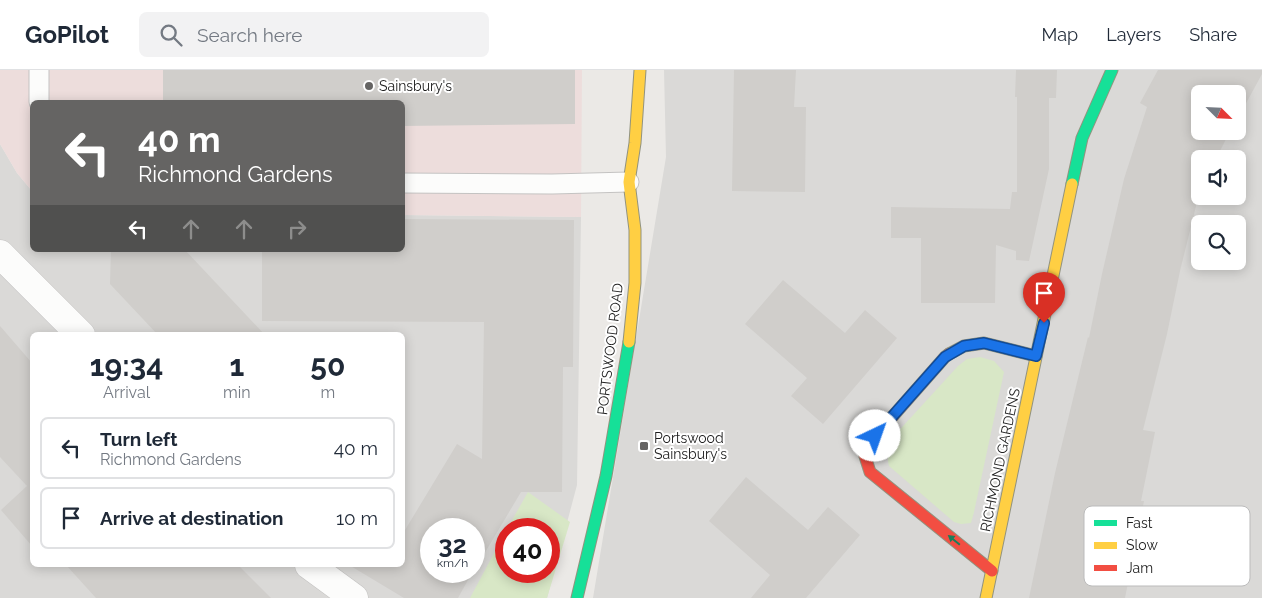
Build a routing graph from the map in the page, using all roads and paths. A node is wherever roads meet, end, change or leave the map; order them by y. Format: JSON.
{"nodes":[{"id":1,"x":39,"y":70,"type":"edge"},
{"id":2,"x":640,"y":70,"type":"edge"},
{"id":3,"x":1112,"y":70,"type":"edge"},
{"id":4,"x":39,"y":100,"type":"edge"},
{"id":5,"x":629,"y":182,"type":"junction"},
{"id":6,"x":405,"y":183,"type":"edge"},
{"id":7,"x":0,"y":254,"type":"edge"},
{"id":8,"x":78,"y":332,"type":"edge"},
{"id":9,"x":1036,"y":356,"type":"junction"},
{"id":10,"x":312,"y":567,"type":"edge"},
{"id":11,"x":992,"y":571,"type":"junction"},
{"id":12,"x":354,"y":598,"type":"edge"},
{"id":13,"x":577,"y":598,"type":"edge"},
{"id":14,"x":986,"y":598,"type":"edge"}],
"edges":[{"from":1,"to":4,"type":"lane"},
{"from":2,"to":5,"type":"street","name":"PORTSWOOD ROAD"},
{"from":3,"to":9,"type":"street","name":"RICHMOND GARDENS"},
{"from":5,"to":6,"type":"lane"},
{"from":5,"to":13,"type":"street","name":"PORTSWOOD ROAD"},
{"from":7,"to":8,"type":"street"},
{"from":9,"to":11,"type":"street","name":"RICHMOND GARDENS"},
{"from":11,"to":9,"type":"street","one_way":true},
{"from":10,"to":12,"type":"street"},
{"from":11,"to":14,"type":"street","name":"RICHMOND GARDENS"}]}
